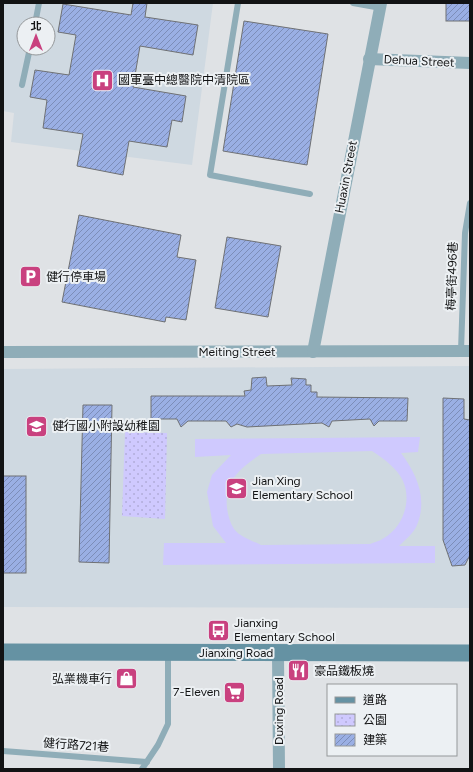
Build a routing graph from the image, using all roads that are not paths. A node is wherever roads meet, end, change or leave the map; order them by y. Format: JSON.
{"nodes":[{"id":1,"x":39,"y":3,"type":"edge"},
{"id":2,"x":238,"y":3,"type":"edge"},
{"id":3,"x":353,"y":3,"type":"edge"},
{"id":4,"x":381,"y":5,"type":"edge"},
{"id":5,"x":37,"y":16,"type":"edge"},
{"id":6,"x":28,"y":56,"type":"edge"},
{"id":7,"x":369,"y":59,"type":"junction"},
{"id":8,"x":470,"y":63,"type":"edge"},
{"id":9,"x":22,"y":85,"type":"dead end"},
{"id":10,"x":310,"y":194,"type":"dead end"},
{"id":11,"x":470,"y":202,"type":"edge"},
{"id":12,"x":466,"y":351,"type":"edge"},
{"id":13,"x":3,"y":352,"type":"edge"},
{"id":14,"x":313,"y":352,"type":"junction"},
{"id":15,"x":3,"y":652,"type":"edge"},
{"id":16,"x":168,"y":653,"type":"junction"},
{"id":17,"x":470,"y":653,"type":"edge"},
{"id":18,"x":278,"y":654,"type":"junction"},
{"id":19,"x":3,"y":751,"type":"edge"},
{"id":20,"x":147,"y":762,"type":"junction"},
{"id":21,"x":142,"y":769,"type":"edge"},
{"id":22,"x":279,"y":769,"type":"edge"}],
"edges":[{"from":1,"to":5,"type":"lane"},
{"from":2,"to":10,"type":"lane"},
{"from":3,"to":4,"type":"lane"},
{"from":4,"to":7,"type":"street","name":"Huaxin Street"},
{"from":6,"to":9,"type":"lane"},
{"from":7,"to":8,"type":"street","name":"Dehua Street"},
{"from":7,"to":14,"type":"street","name":"Huaxin Street"},
{"from":11,"to":12,"type":"lane","name":"梅亭街496巷"},
{"from":12,"to":14,"type":"street","name":"Meiting Street"},
{"from":13,"to":14,"type":"street","name":"Meiting Street"},
{"from":15,"to":16,"type":"street","name":"Jianxing Road"},
{"from":16,"to":18,"type":"street","name":"Jianxing Road"},
{"from":16,"to":20,"type":"lane"},
{"from":17,"to":18,"type":"street","name":"Jianxing Road"},
{"from":18,"to":22,"type":"street","name":"Duxing Road"},
{"from":19,"to":20,"type":"lane","name":"健行路721巷"},
{"from":20,"to":21,"type":"lane"}]}
